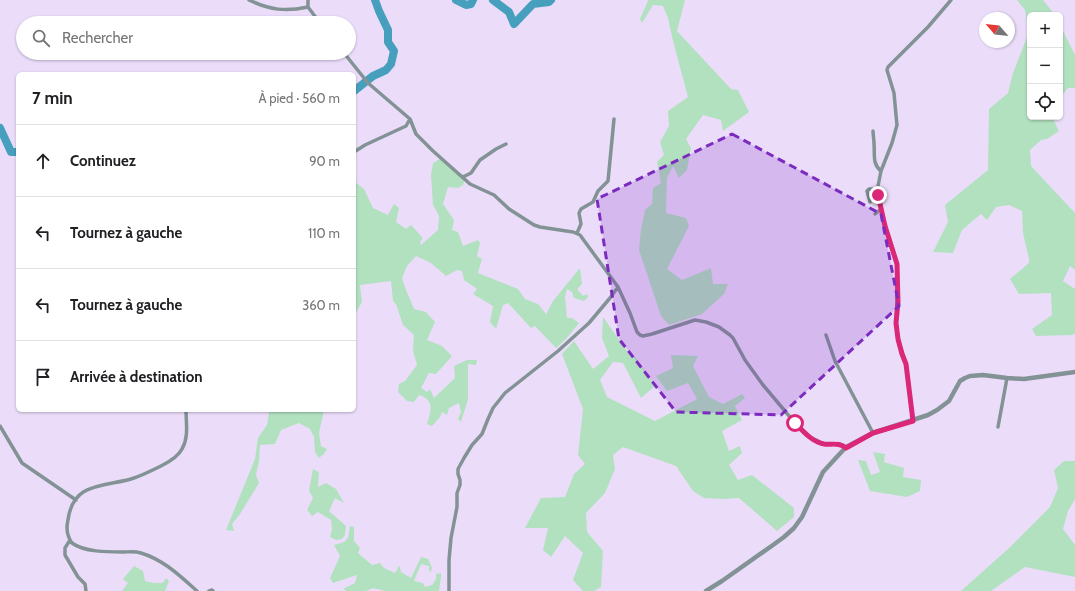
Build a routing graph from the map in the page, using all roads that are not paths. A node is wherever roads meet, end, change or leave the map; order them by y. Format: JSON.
{"nodes":[{"id":1,"x":249,"y":0,"type":"edge"},
{"id":2,"x":308,"y":0,"type":"edge"},
{"id":3,"x":951,"y":0,"type":"edge"},
{"id":4,"x":308,"y":8,"type":"junction"},
{"id":5,"x":314,"y":16,"type":"edge"},
{"id":6,"x":350,"y":60,"type":"edge"},
{"id":7,"x":410,"y":119,"type":"junction"},
{"id":8,"x":614,"y":119,"type":"dead end"},
{"id":9,"x":872,"y":131,"type":"dead end"},
{"id":10,"x":506,"y":144,"type":"dead end"},
{"id":11,"x":356,"y":151,"type":"edge"},
{"id":12,"x":881,"y":171,"type":"junction"},
{"id":13,"x":462,"y":177,"type":"junction"},
{"id":14,"x":878,"y":195,"type":"junction"},
{"id":15,"x":870,"y":202,"type":"dead end"},
{"id":16,"x":881,"y":209,"type":"junction"},
{"id":17,"x":875,"y":214,"type":"dead end"},
{"id":18,"x":578,"y":233,"type":"junction"},
{"id":19,"x":618,"y":287,"type":"junction"},
{"id":20,"x":826,"y":335,"type":"dead end"},
{"id":21,"x":1075,"y":372,"type":"edge"},
{"id":22,"x":1006,"y":378,"type":"junction"},
{"id":23,"x":186,"y":412,"type":"edge"},
{"id":24,"x":913,"y":421,"type":"junction"},
{"id":25,"x":0,"y":426,"type":"edge"},
{"id":26,"x":998,"y":426,"type":"dead end"},
{"id":27,"x":873,"y":433,"type":"junction"},
{"id":28,"x":846,"y":448,"type":"junction"},
{"id":29,"x":76,"y":500,"type":"junction"},
{"id":30,"x":70,"y":540,"type":"junction"},
{"id":31,"x":86,"y":591,"type":"edge"},
{"id":32,"x":197,"y":591,"type":"edge"},
{"id":33,"x":209,"y":591,"type":"edge"},
{"id":34,"x":213,"y":591,"type":"edge"},
{"id":35,"x":449,"y":591,"type":"edge"},
{"id":36,"x":706,"y":591,"type":"edge"}],
"edges":[{"from":1,"to":4,"type":"street"},
{"from":2,"to":4,"type":"street"},
{"from":3,"to":12,"type":"street"},
{"from":4,"to":5,"type":"street"},
{"from":6,"to":7,"type":"street"},
{"from":7,"to":11,"type":"street"},
{"from":7,"to":13,"type":"street"},
{"from":8,"to":18,"type":"street"},
{"from":9,"to":12,"type":"street"},
{"from":10,"to":13,"type":"street"},
{"from":12,"to":14,"type":"street"},
{"from":13,"to":18,"type":"street"},
{"from":14,"to":15,"type":"street"},
{"from":14,"to":16,"type":"street"},
{"from":16,"to":17,"type":"street"},
{"from":16,"to":24,"type":"street"},
{"from":18,"to":19,"type":"street"},
{"from":19,"to":28,"type":"street"},
{"from":19,"to":35,"type":"street"},
{"from":20,"to":27,"type":"street"},
{"from":21,"to":22,"type":"street"},
{"from":22,"to":24,"type":"street"},
{"from":22,"to":26,"type":"street"},
{"from":23,"to":29,"type":"street"},
{"from":24,"to":27,"type":"street"},
{"from":25,"to":29,"type":"street"},
{"from":27,"to":28,"type":"street"},
{"from":28,"to":36,"type":"street"},
{"from":29,"to":30,"type":"street"},
{"from":30,"to":31,"type":"street"},
{"from":30,"to":32,"type":"street"},
{"from":33,"to":34,"type":"street"}]}
